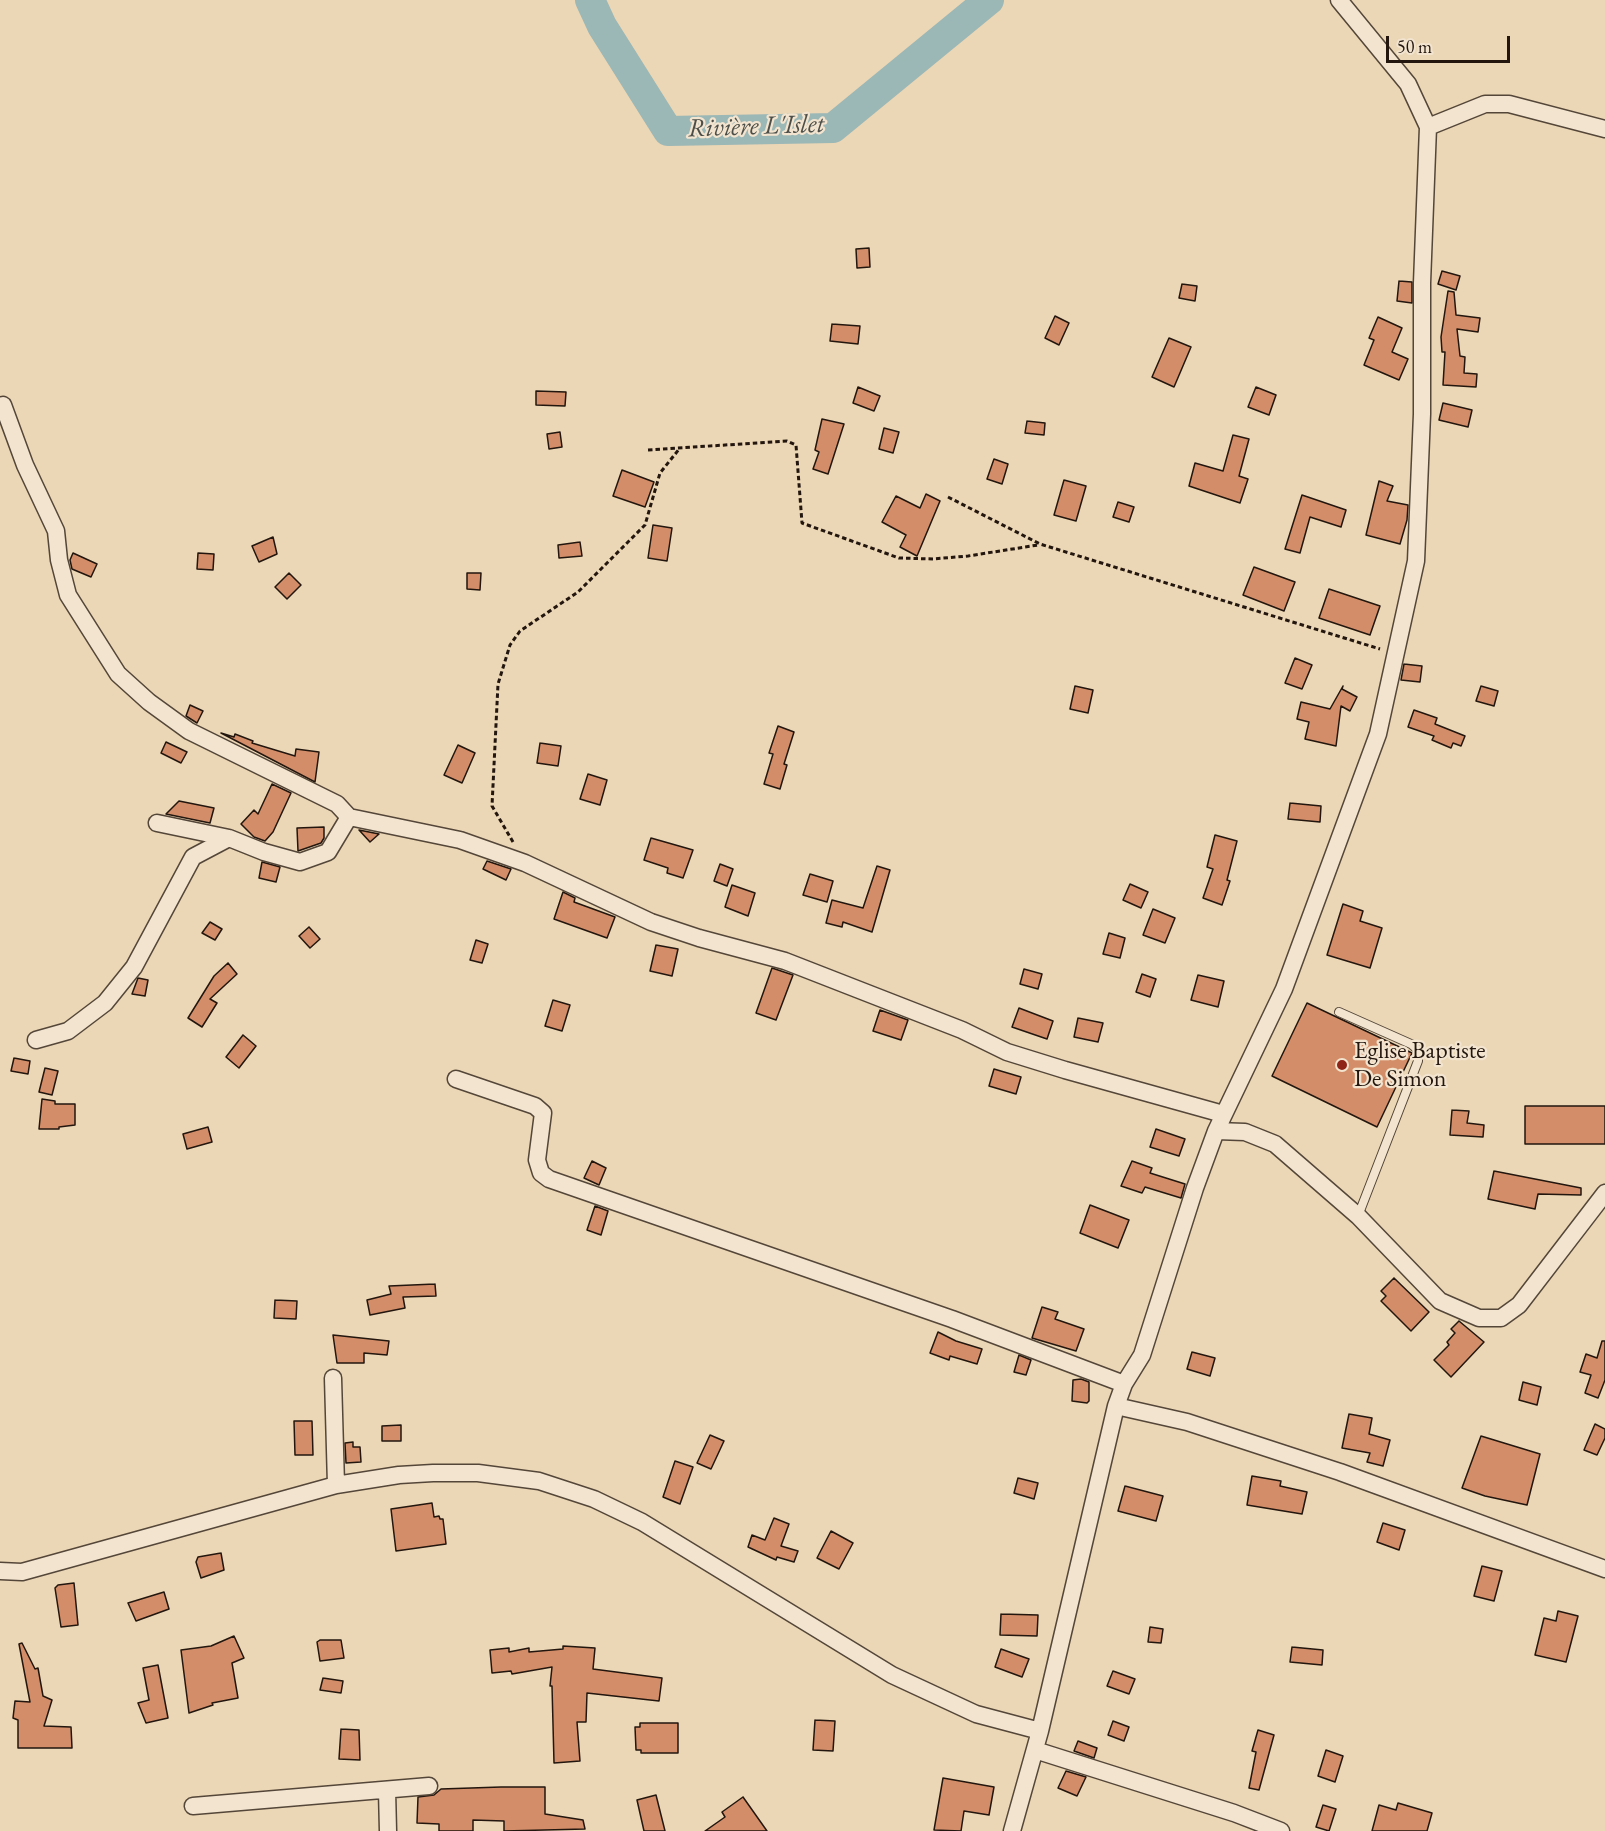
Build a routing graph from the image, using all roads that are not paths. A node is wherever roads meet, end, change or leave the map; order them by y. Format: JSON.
{"nodes":[{"id":1,"x":1339,"y":0,"type":"edge"},
{"id":2,"x":1428,"y":127,"type":"junction"},
{"id":3,"x":1605,"y":129,"type":"edge"},
{"id":4,"x":3,"y":405,"type":"dead end"},
{"id":5,"x":350,"y":817,"type":"junction"},
{"id":6,"x":157,"y":823,"type":"dead end"},
{"id":7,"x":229,"y":838,"type":"junction"},
{"id":8,"x":1339,"y":1012,"type":"dead end"},
{"id":9,"x":36,"y":1040,"type":"dead end"},
{"id":10,"x":456,"y":1079,"type":"dead end"},
{"id":11,"x":1223,"y":1114,"type":"junction"},
{"id":12,"x":1216,"y":1131,"type":"junction"},
{"id":13,"x":1605,"y":1193,"type":"edge"},
{"id":14,"x":1358,"y":1216,"type":"junction"},
{"id":15,"x":333,"y":1378,"type":"dead end"},
{"id":16,"x":1124,"y":1384,"type":"junction"},
{"id":17,"x":1116,"y":1406,"type":"junction"},
{"id":18,"x":336,"y":1485,"type":"junction"},
{"id":19,"x":1605,"y":1569,"type":"edge"},
{"id":20,"x":0,"y":1571,"type":"edge"},
{"id":21,"x":1040,"y":1731,"type":"junction"},
{"id":22,"x":1035,"y":1750,"type":"junction"},
{"id":23,"x":429,"y":1786,"type":"dead end"},
{"id":24,"x":387,"y":1790,"type":"junction"},
{"id":25,"x":193,"y":1806,"type":"dead end"},
{"id":26,"x":388,"y":1831,"type":"edge"},
{"id":27,"x":1012,"y":1831,"type":"edge"},
{"id":28,"x":1281,"y":1831,"type":"edge"}],
"edges":[{"from":1,"to":2,"type":"street"},
{"from":2,"to":3,"type":"street"},
{"from":2,"to":11,"type":"street"},
{"from":4,"to":5,"type":"street"},
{"from":5,"to":7,"type":"street"},
{"from":5,"to":11,"type":"street"},
{"from":6,"to":7,"type":"street"},
{"from":7,"to":9,"type":"street"},
{"from":8,"to":14,"type":"lane"},
{"from":10,"to":16,"type":"street"},
{"from":11,"to":12,"type":"street"},
{"from":12,"to":14,"type":"street"},
{"from":12,"to":16,"type":"street"},
{"from":13,"to":14,"type":"street"},
{"from":15,"to":18,"type":"street"},
{"from":16,"to":17,"type":"street"},
{"from":17,"to":19,"type":"street"},
{"from":17,"to":21,"type":"street"},
{"from":18,"to":20,"type":"street"},
{"from":18,"to":21,"type":"street"},
{"from":21,"to":22,"type":"street"},
{"from":22,"to":27,"type":"street"},
{"from":22,"to":28,"type":"street"},
{"from":23,"to":24,"type":"street"},
{"from":24,"to":25,"type":"street"},
{"from":24,"to":26,"type":"street"}]}
